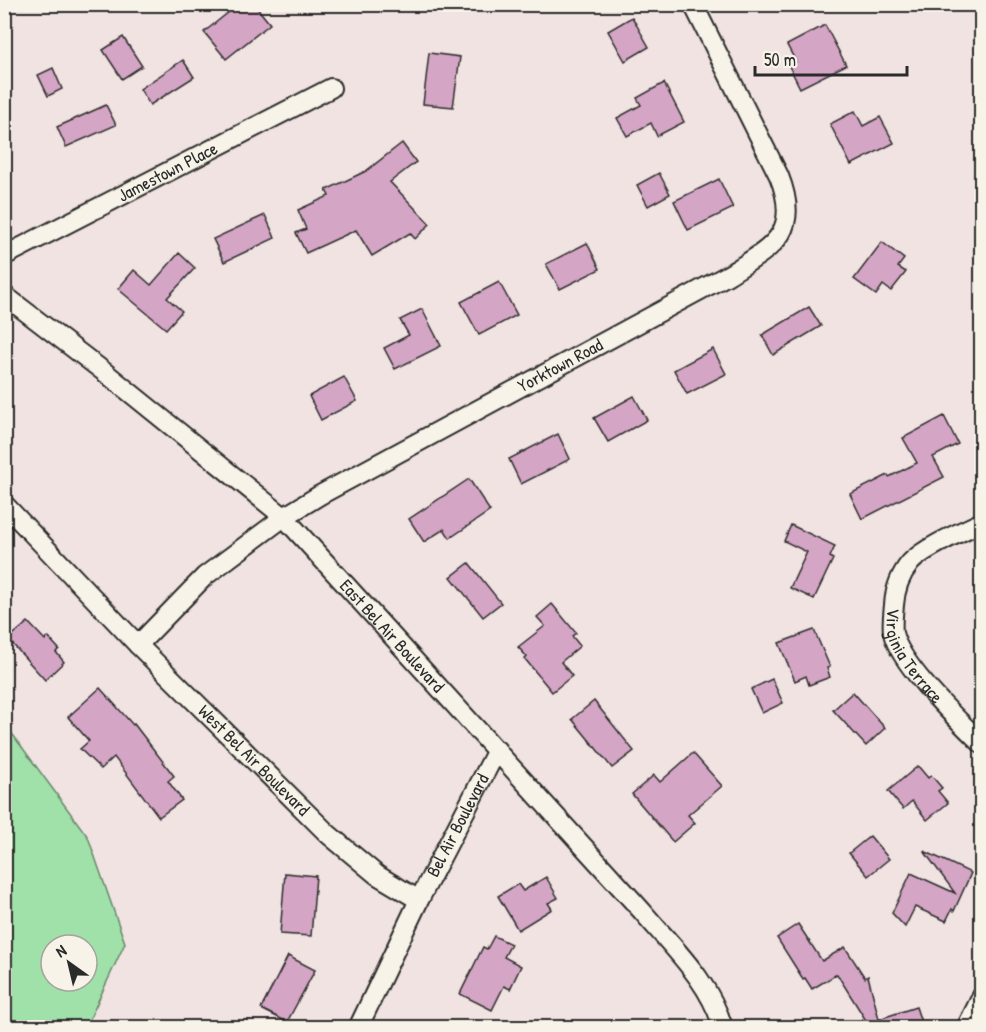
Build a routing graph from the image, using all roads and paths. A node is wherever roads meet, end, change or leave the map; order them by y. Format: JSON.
{"nodes":[{"id":1,"x":693,"y":4,"type":"edge"},
{"id":2,"x":331,"y":88,"type":"dead end"},
{"id":3,"x":4,"y":256,"type":"edge"},
{"id":4,"x":4,"y":295,"type":"edge"},
{"id":5,"x":4,"y":504,"type":"edge"},
{"id":6,"x":284,"y":517,"type":"junction"},
{"id":7,"x":981,"y":522,"type":"edge"},
{"id":8,"x":138,"y":645,"type":"junction"},
{"id":9,"x":981,"y":744,"type":"edge"},
{"id":10,"x":497,"y":750,"type":"junction"},
{"id":11,"x":419,"y":900,"type":"junction"},
{"id":12,"x":981,"y":996,"type":"edge"},
{"id":13,"x":358,"y":1028,"type":"edge"},
{"id":14,"x":723,"y":1028,"type":"edge"},
{"id":15,"x":966,"y":1028,"type":"edge"}],
"edges":[{"from":1,"to":6,"type":"street","name":"Yorktown Road"},
{"from":2,"to":3,"type":"street","name":"Jamestown Place"},
{"from":4,"to":6,"type":"street","name":"East Bel Air Boulevard"},
{"from":5,"to":8,"type":"street","name":"West Bel Air Boulevard"},
{"from":6,"to":8,"type":"street","name":"Yorktown Road"},
{"from":6,"to":10,"type":"street","name":"East Bel Air Boulevard"},
{"from":7,"to":9,"type":"street","name":"Virginia Terrace"},
{"from":8,"to":11,"type":"street","name":"West Bel Air Boulevard"},
{"from":10,"to":11,"type":"street","name":"Bel Air Boulevard"},
{"from":10,"to":14,"type":"street","name":"East Bel Air Boulevard"},
{"from":11,"to":13,"type":"street"},
{"from":12,"to":15,"type":"street"}]}
